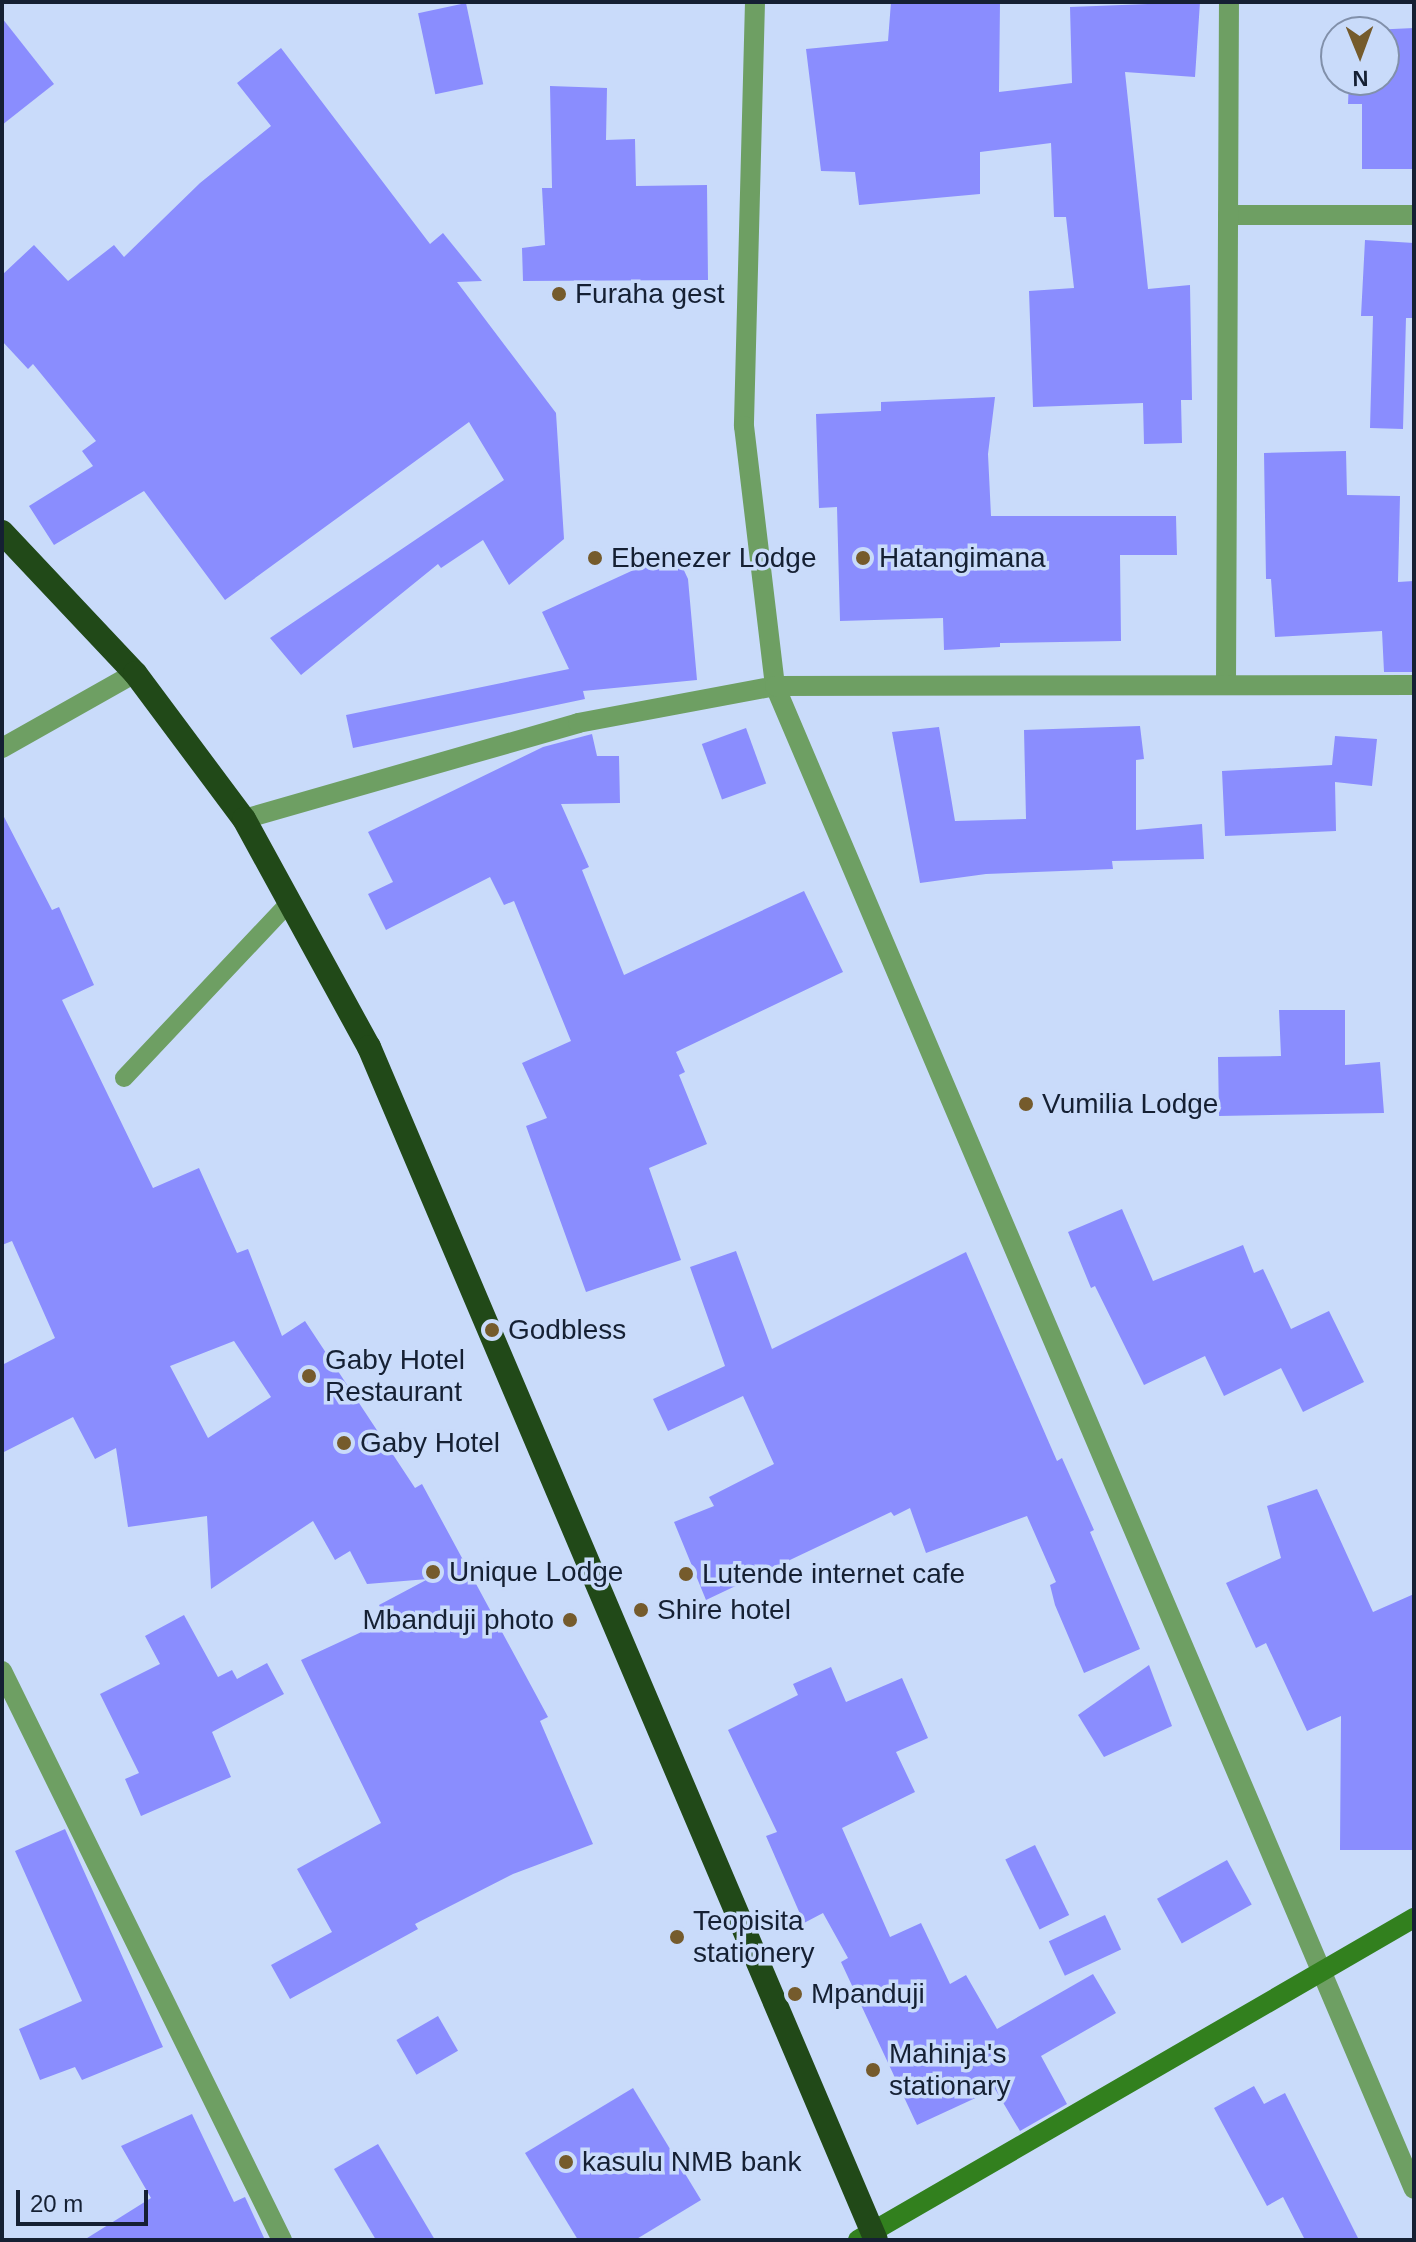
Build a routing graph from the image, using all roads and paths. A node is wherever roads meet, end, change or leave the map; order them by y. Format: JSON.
{"nodes":[{"id":1,"x":755,"y":2,"type":"edge"},
{"id":2,"x":1229,"y":2,"type":"edge"},
{"id":3,"x":1228,"y":215,"type":"junction"},
{"id":4,"x":1414,"y":215,"type":"edge"},
{"id":5,"x":2,"y":532,"type":"edge"},
{"id":6,"x":135,"y":673,"type":"junction"},
{"id":7,"x":1226,"y":683,"type":"junction"},
{"id":8,"x":1414,"y":685,"type":"edge"},
{"id":9,"x":775,"y":686,"type":"junction"},
{"id":10,"x":2,"y":748,"type":"edge"},
{"id":11,"x":244,"y":819,"type":"junction"},
{"id":12,"x":289,"y":903,"type":"junction"},
{"id":13,"x":124,"y":1078,"type":"dead end"},
{"id":14,"x":2,"y":1671,"type":"edge"},
{"id":15,"x":1414,"y":1918,"type":"edge"},
{"id":16,"x":1318,"y":1974,"type":"junction"},
{"id":17,"x":1414,"y":2189,"type":"edge"},
{"id":18,"x":869,"y":2237,"type":"edge"},
{"id":19,"x":282,"y":2240,"type":"edge"}],
"edges":[{"from":1,"to":9,"type":"street"},
{"from":2,"to":3,"type":"street"},
{"from":3,"to":4,"type":"street"},
{"from":3,"to":7,"type":"street"},
{"from":5,"to":6,"type":"highway"},
{"from":6,"to":10,"type":"street"},
{"from":6,"to":11,"type":"highway"},
{"from":7,"to":8,"type":"street"},
{"from":7,"to":9,"type":"street"},
{"from":9,"to":11,"type":"street"},
{"from":9,"to":16,"type":"street"},
{"from":11,"to":12,"type":"highway"},
{"from":12,"to":13,"type":"lane"},
{"from":12,"to":18,"type":"highway"},
{"from":14,"to":19,"type":"street"},
{"from":15,"to":16,"type":"street"},
{"from":16,"to":17,"type":"street"},
{"from":16,"to":18,"type":"street"}]}
